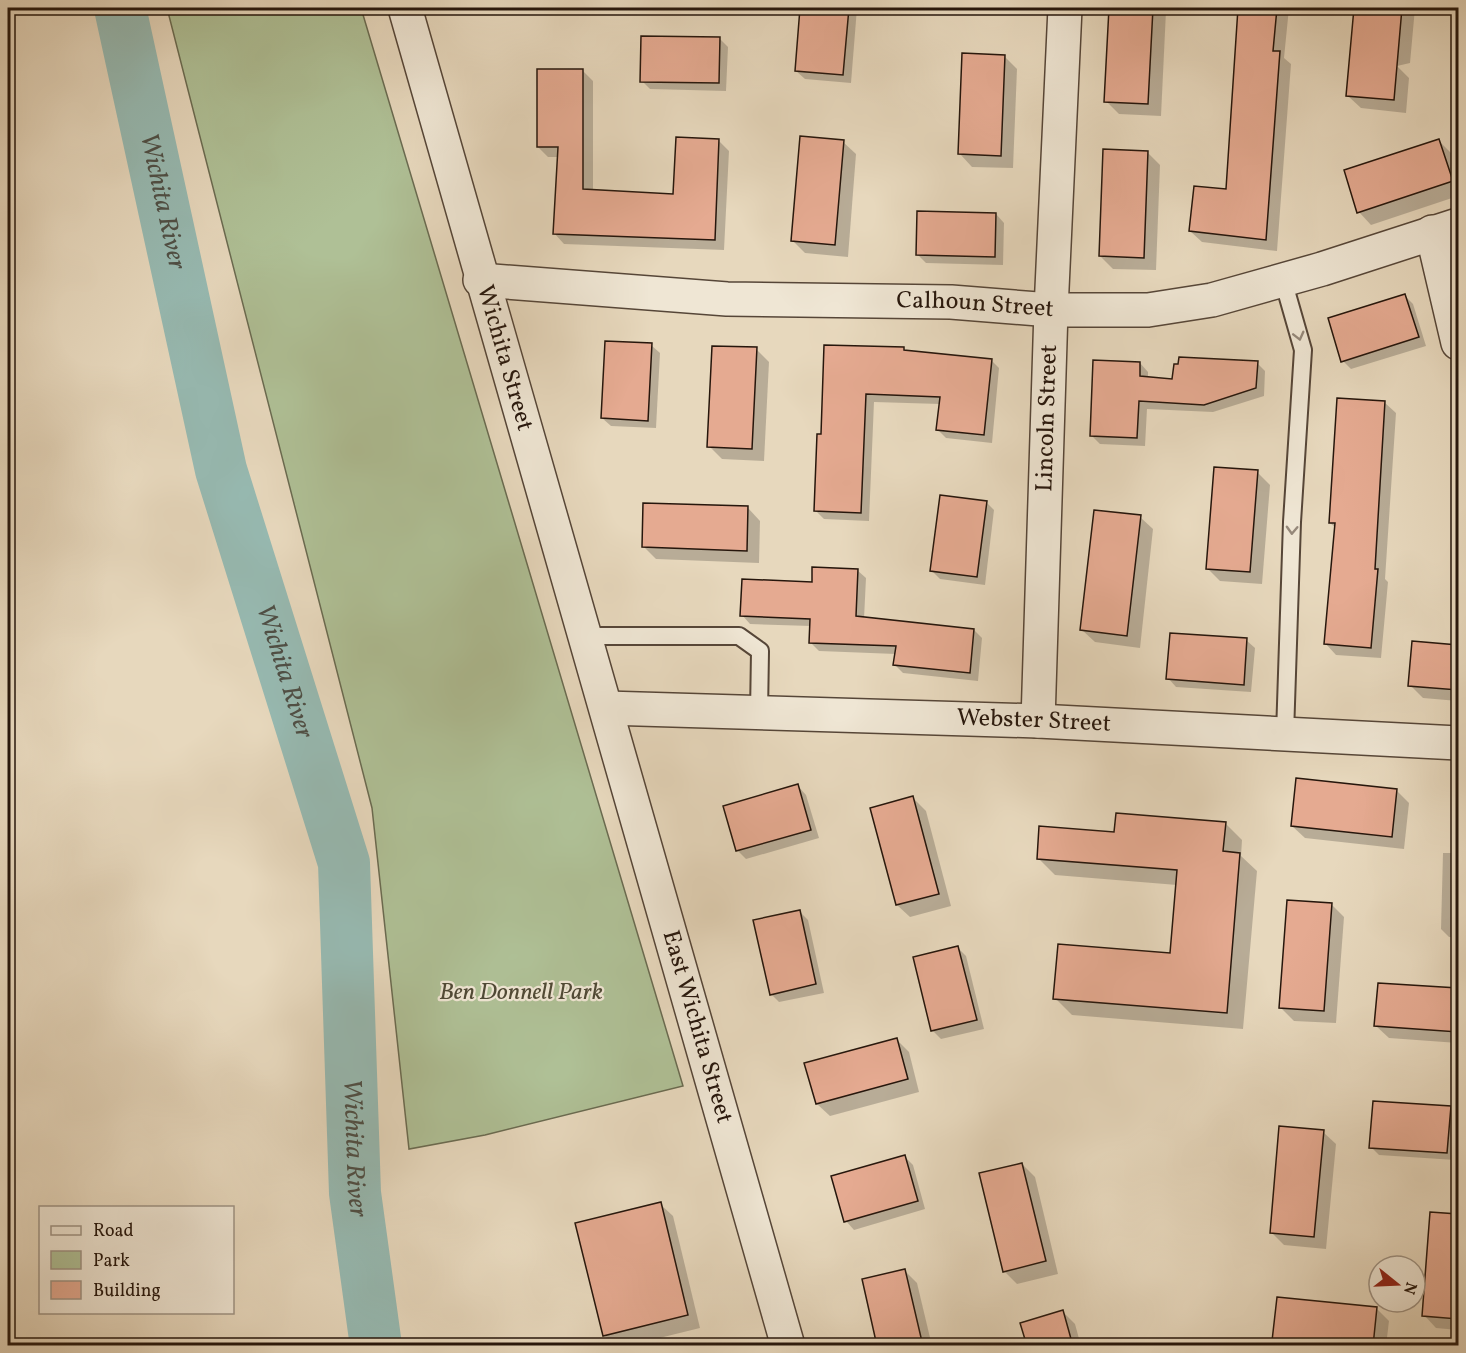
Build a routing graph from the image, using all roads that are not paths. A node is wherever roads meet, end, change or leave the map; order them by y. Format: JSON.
{"nodes":[{"id":1,"x":1065,"y":8,"type":"edge"},
{"id":2,"x":410,"y":9,"type":"edge"},
{"id":3,"x":1445,"y":228,"type":"edge"},
{"id":4,"x":480,"y":280,"type":"junction"},
{"id":5,"x":1283,"y":280,"type":"junction"},
{"id":6,"x":1051,"y":310,"type":"junction"},
{"id":7,"x":1458,"y":343,"type":"edge"},
{"id":8,"x":585,"y":636,"type":"junction"},
{"id":9,"x":606,"y":708,"type":"junction"},
{"id":10,"x":759,"y":713,"type":"junction"},
{"id":11,"x":1038,"y":722,"type":"junction"},
{"id":12,"x":1285,"y":734,"type":"junction"},
{"id":13,"x":1458,"y":743,"type":"edge"},
{"id":14,"x":788,"y":1346,"type":"edge"}],
"edges":[{"from":1,"to":6,"type":"street","name":"Lincoln Street"},
{"from":2,"to":4,"type":"street","name":"Wichita Street"},
{"from":3,"to":5,"type":"street","name":"Calhoun Street"},
{"from":3,"to":7,"type":"street"},
{"from":4,"to":6,"type":"street","name":"Calhoun Street"},
{"from":4,"to":8,"type":"street","name":"Wichita Street"},
{"from":5,"to":6,"type":"street","name":"Calhoun Street"},
{"from":5,"to":12,"type":"lane","one_way":true},
{"from":6,"to":11,"type":"street","name":"Lincoln Street"},
{"from":8,"to":9,"type":"street","name":"Wichita Street"},
{"from":8,"to":10,"type":"lane"},
{"from":9,"to":10,"type":"street","name":"Webster Street"},
{"from":9,"to":14,"type":"street","name":"East Wichita Street"},
{"from":10,"to":11,"type":"street","name":"Webster Street"},
{"from":11,"to":12,"type":"street","name":"Webster Street"},
{"from":12,"to":13,"type":"street","name":"Webster Street"}]}
